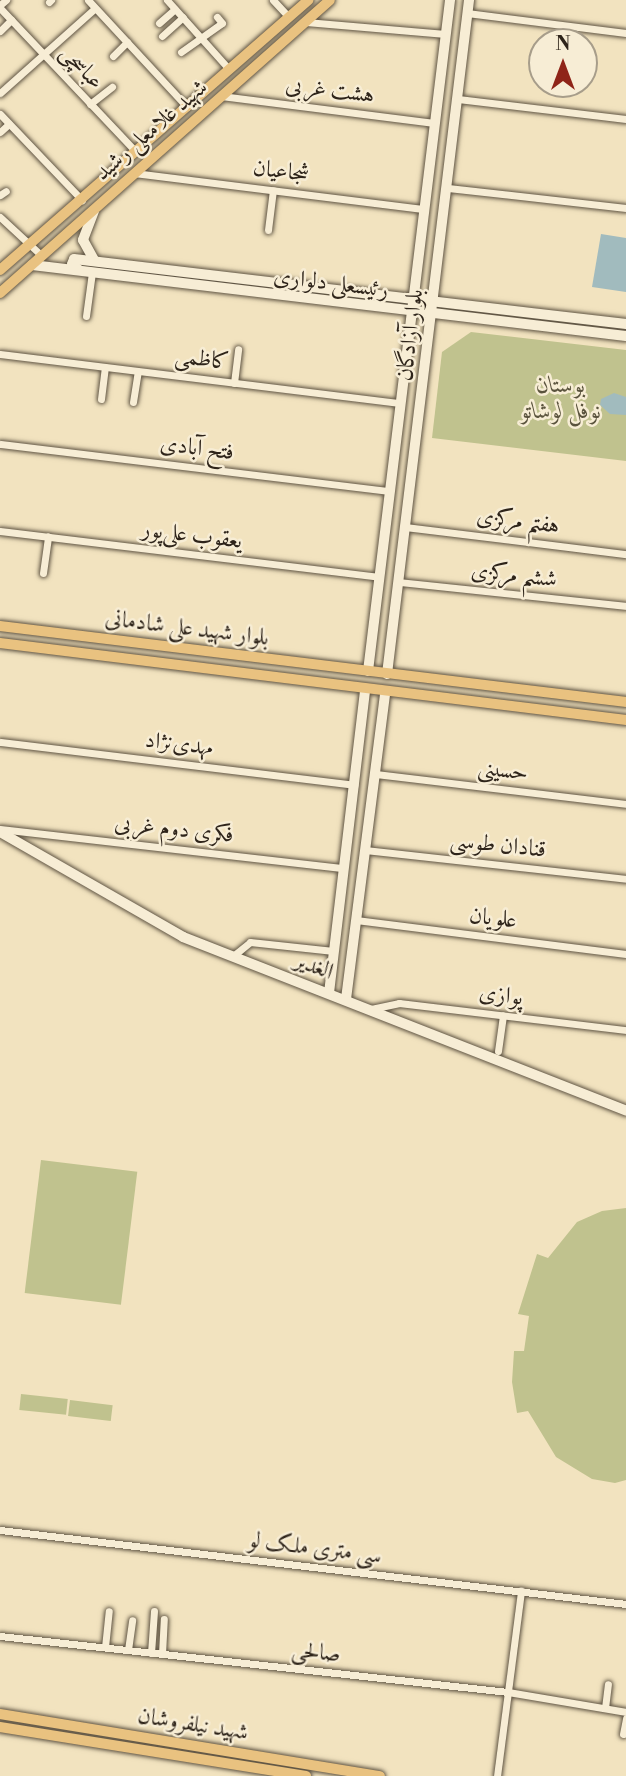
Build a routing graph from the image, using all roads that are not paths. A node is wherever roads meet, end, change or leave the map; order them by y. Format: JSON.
{"nodes":[{"id":1,"x":6,"y":0,"type":"edge"},
{"id":2,"x":88,"y":0,"type":"edge"},
{"id":3,"x":167,"y":0,"type":"edge"},
{"id":4,"x":273,"y":0,"type":"edge"},
{"id":5,"x":308,"y":0,"type":"edge"},
{"id":6,"x":330,"y":0,"type":"edge"},
{"id":7,"x":450,"y":0,"type":"edge"},
{"id":8,"x":469,"y":0,"type":"edge"},
{"id":9,"x":0,"y":6,"type":"edge"},
{"id":10,"x":95,"y":8,"type":"junction"},
{"id":11,"x":175,"y":9,"type":"junction"},
{"id":12,"x":467,"y":13,"type":"junction"},
{"id":13,"x":183,"y":17,"type":"junction"},
{"id":14,"x":217,"y":17,"type":"dead end"},
{"id":15,"x":289,"y":17,"type":"junction"},
{"id":16,"x":11,"y":20,"type":"junction"},
{"id":17,"x":305,"y":22,"type":"junction"},
{"id":18,"x":159,"y":23,"type":"dead end"},
{"id":19,"x":0,"y":31,"type":"edge"},
{"id":20,"x":626,"y":33,"type":"edge"},
{"id":21,"x":445,"y":34,"type":"junction"},
{"id":22,"x":162,"y":36,"type":"dead end"},
{"id":23,"x":202,"y":39,"type":"junction"},
{"id":24,"x":127,"y":42,"type":"junction"},
{"id":25,"x":181,"y":52,"type":"dead end"},
{"id":26,"x":43,"y":54,"type":"junction"},
{"id":27,"x":113,"y":56,"type":"dead end"},
{"id":28,"x":229,"y":69,"type":"junction"},
{"id":29,"x":112,"y":87,"type":"dead end"},
{"id":30,"x":0,"y":93,"type":"edge"},
{"id":31,"x":221,"y":96,"type":"junction"},
{"id":32,"x":458,"y":99,"type":"junction"},
{"id":33,"x":90,"y":104,"type":"junction"},
{"id":34,"x":187,"y":107,"type":"junction"},
{"id":35,"x":0,"y":114,"type":"edge"},
{"id":36,"x":626,"y":120,"type":"edge"},
{"id":37,"x":434,"y":122,"type":"junction"},
{"id":38,"x":9,"y":124,"type":"junction"},
{"id":39,"x":0,"y":132,"type":"edge"},
{"id":40,"x":136,"y":152,"type":"junction"},
{"id":41,"x":134,"y":173,"type":"junction"},
{"id":42,"x":448,"y":188,"type":"junction"},
{"id":43,"x":273,"y":190,"type":"junction"},
{"id":44,"x":82,"y":200,"type":"junction"},
{"id":45,"x":97,"y":206,"type":"junction"},
{"id":46,"x":424,"y":208,"type":"junction"},
{"id":47,"x":626,"y":208,"type":"edge"},
{"id":48,"x":0,"y":217,"type":"edge"},
{"id":49,"x":268,"y":230,"type":"dead end"},
{"id":50,"x":27,"y":247,"type":"junction"},
{"id":51,"x":42,"y":256,"type":"junction"},
{"id":52,"x":94,"y":261,"type":"junction"},
{"id":53,"x":32,"y":265,"type":"junction"},
{"id":54,"x":0,"y":270,"type":"edge"},
{"id":55,"x":79,"y":270,"type":"junction"},
{"id":56,"x":92,"y":272,"type":"junction"},
{"id":57,"x":0,"y":293,"type":"edge"},
{"id":58,"x":412,"y":300,"type":"junction"},
{"id":59,"x":433,"y":302,"type":"junction"},
{"id":60,"x":411,"y":312,"type":"junction"},
{"id":61,"x":432,"y":315,"type":"junction"},
{"id":62,"x":86,"y":316,"type":"dead end"},
{"id":63,"x":626,"y":324,"type":"edge"},
{"id":64,"x":626,"y":336,"type":"edge"},
{"id":65,"x":238,"y":349,"type":"dead end"},
{"id":66,"x":0,"y":354,"type":"edge"},
{"id":67,"x":105,"y":366,"type":"junction"},
{"id":68,"x":138,"y":370,"type":"junction"},
{"id":69,"x":234,"y":383,"type":"junction"},
{"id":70,"x":101,"y":398,"type":"dead end"},
{"id":71,"x":134,"y":402,"type":"dead end"},
{"id":72,"x":400,"y":403,"type":"junction"},
{"id":73,"x":0,"y":444,"type":"edge"},
{"id":74,"x":390,"y":491,"type":"junction"},
{"id":75,"x":405,"y":527,"type":"junction"},
{"id":76,"x":0,"y":530,"type":"edge"},
{"id":77,"x":48,"y":536,"type":"junction"},
{"id":78,"x":626,"y":554,"type":"edge"},
{"id":79,"x":43,"y":573,"type":"dead end"},
{"id":80,"x":379,"y":577,"type":"junction"},
{"id":81,"x":398,"y":582,"type":"junction"},
{"id":82,"x":626,"y":606,"type":"edge"},
{"id":83,"x":0,"y":625,"type":"edge"},
{"id":84,"x":0,"y":643,"type":"edge"},
{"id":85,"x":368,"y":671,"type":"junction"},
{"id":86,"x":387,"y":674,"type":"junction"},
{"id":87,"x":365,"y":690,"type":"junction"},
{"id":88,"x":385,"y":693,"type":"junction"},
{"id":89,"x":626,"y":702,"type":"edge"},
{"id":90,"x":626,"y":720,"type":"edge"},
{"id":91,"x":0,"y":742,"type":"edge"},
{"id":92,"x":374,"y":774,"type":"junction"},
{"id":93,"x":354,"y":785,"type":"junction"},
{"id":94,"x":626,"y":804,"type":"edge"},
{"id":95,"x":0,"y":831,"type":"edge"},
{"id":96,"x":365,"y":850,"type":"junction"},
{"id":97,"x":344,"y":868,"type":"junction"},
{"id":98,"x":626,"y":879,"type":"edge"},
{"id":99,"x":356,"y":920,"type":"junction"},
{"id":100,"x":334,"y":951,"type":"junction"},
{"id":101,"x":626,"y":954,"type":"edge"},
{"id":102,"x":233,"y":956,"type":"junction"},
{"id":103,"x":329,"y":993,"type":"junction"},
{"id":104,"x":346,"y":999,"type":"junction"},
{"id":105,"x":371,"y":1009,"type":"junction"},
{"id":106,"x":503,"y":1015,"type":"junction"},
{"id":107,"x":626,"y":1030,"type":"edge"},
{"id":108,"x":498,"y":1051,"type":"dead end"},
{"id":109,"x":626,"y":1111,"type":"edge"},
{"id":110,"x":0,"y":1530,"type":"edge"},
{"id":111,"x":521,"y":1591,"type":"junction"},
{"id":112,"x":626,"y":1604,"type":"edge"},
{"id":113,"x":109,"y":1611,"type":"dead end"},
{"id":114,"x":154,"y":1611,"type":"dead end"},
{"id":115,"x":164,"y":1619,"type":"dead end"},
{"id":116,"x":132,"y":1620,"type":"dead end"},
{"id":117,"x":0,"y":1636,"type":"edge"},
{"id":118,"x":105,"y":1647,"type":"junction"},
{"id":119,"x":128,"y":1650,"type":"junction"},
{"id":120,"x":150,"y":1653,"type":"junction"},
{"id":121,"x":162,"y":1654,"type":"junction"},
{"id":122,"x":608,"y":1684,"type":"dead end"},
{"id":123,"x":508,"y":1692,"type":"junction"},
{"id":124,"x":605,"y":1708,"type":"junction"},
{"id":125,"x":626,"y":1712,"type":"edge"},
{"id":126,"x":0,"y":1714,"type":"edge"},
{"id":127,"x":626,"y":1718,"type":"edge"},
{"id":128,"x":0,"y":1728,"type":"edge"},
{"id":129,"x":623,"y":1734,"type":"dead end"},
{"id":130,"x":306,"y":1776,"type":"edge"},
{"id":131,"x":380,"y":1776,"type":"edge"},
{"id":132,"x":497,"y":1776,"type":"edge"}],
"edges":[{"from":1,"to":9,"type":"street"},
{"from":2,"to":10,"type":"street"},
{"from":3,"to":11,"type":"street"},
{"from":4,"to":15,"type":"street"},
{"from":5,"to":15,"type":"main road","name":"شهید غلامعلی رشید"},
{"from":6,"to":17,"type":"main road","name":"شهید غلامعلی رشید"},
{"from":7,"to":21,"type":"main road","name":"بلوار آزادگان"},
{"from":8,"to":12,"type":"main road","name":"بلوار آزادگان"},
{"from":9,"to":16,"type":"street","name":"عباسچی"},
{"from":10,"to":24,"type":"street"},
{"from":10,"to":26,"type":"street"},
{"from":11,"to":13,"type":"street"},
{"from":11,"to":18,"type":"street"},
{"from":12,"to":20,"type":"street"},
{"from":12,"to":32,"type":"main road","name":"بلوار آزادگان"},
{"from":13,"to":22,"type":"street"},
{"from":13,"to":23,"type":"street"},
{"from":14,"to":23,"type":"street"},
{"from":15,"to":28,"type":"main road","name":"شهید غلامعلی رشید"},
{"from":16,"to":19,"type":"street"},
{"from":16,"to":26,"type":"street","name":"عباسچی"},
{"from":17,"to":21,"type":"street"},
{"from":17,"to":31,"type":"main road","name":"شهید غلامعلی رشید"},
{"from":21,"to":37,"type":"main road","name":"بلوار آزادگان"},
{"from":23,"to":25,"type":"street"},
{"from":23,"to":28,"type":"street"},
{"from":24,"to":27,"type":"street"},
{"from":24,"to":34,"type":"street"},
{"from":26,"to":30,"type":"street"},
{"from":26,"to":33,"type":"street","name":"عباسچی"},
{"from":28,"to":34,"type":"main road","name":"شهید غلامعلی رشید"},
{"from":29,"to":33,"type":"street"},
{"from":31,"to":37,"type":"street","name":"هشت غربی"},
{"from":31,"to":41,"type":"main road","name":"شهید غلامعلی رشید"},
{"from":32,"to":36,"type":"street"},
{"from":32,"to":42,"type":"main road","name":"بلوار آزادگان"},
{"from":33,"to":40,"type":"street","name":"عباسچی"},
{"from":34,"to":40,"type":"main road","name":"شهید غلامعلی رشید"},
{"from":35,"to":38,"type":"street"},
{"from":37,"to":46,"type":"main road","name":"بلوار آزادگان"},
{"from":38,"to":39,"type":"street"},
{"from":38,"to":44,"type":"street"},
{"from":40,"to":44,"type":"main road","name":"شهید غلامعلی رشید"},
{"from":41,"to":43,"type":"street","name":"شجاعیان"},
{"from":41,"to":45,"type":"main road","name":"شهید غلامعلی رشید"},
{"from":42,"to":47,"type":"street"},
{"from":42,"to":59,"type":"main road","name":"بلوار آزادگان"},
{"from":43,"to":46,"type":"street","name":"شجاعیان"},
{"from":43,"to":49,"type":"street"},
{"from":44,"to":50,"type":"main road","name":"شهید غلامعلی رشید"},
{"from":45,"to":51,"type":"main road","name":"شهید غلامعلی رشید"},
{"from":45,"to":52,"type":"main road"},
{"from":46,"to":58,"type":"main road","name":"بلوار آزادگان"},
{"from":48,"to":50,"type":"street"},
{"from":50,"to":51,"type":"street"},
{"from":50,"to":54,"type":"main road","name":"شهید غلامعلی رشید"},
{"from":51,"to":53,"type":"main road","name":"شهید غلامعلی رشید"},
{"from":52,"to":55,"type":"main road"},
{"from":52,"to":58,"type":"main road","name":"رئیسعلی دلواری"},
{"from":53,"to":55,"type":"main road","name":"رئیسعلی دلواری"},
{"from":53,"to":57,"type":"main road","name":"شهید غلامعلی رشید"},
{"from":55,"to":56,"type":"main road","name":"رئیسعلی دلواری"},
{"from":56,"to":60,"type":"main road","name":"رئیسعلی دلواری"},
{"from":56,"to":62,"type":"street"},
{"from":58,"to":59,"type":"main road","name":"رئیسعلی دلواری"},
{"from":58,"to":60,"type":"main road","name":"بلوار آزادگان"},
{"from":59,"to":61,"type":"main road","name":"بلوار آزادگان"},
{"from":59,"to":63,"type":"main road","name":"رئیسعلی دلواری"},
{"from":60,"to":61,"type":"main road","name":"رئیسعلی دلواری"},
{"from":60,"to":72,"type":"main road","name":"بلوار آزادگان"},
{"from":61,"to":64,"type":"main road","name":"رئیسعلی دلواری"},
{"from":61,"to":75,"type":"main road","name":"بلوار آزادگان"},
{"from":65,"to":69,"type":"street"},
{"from":66,"to":67,"type":"street","name":"کاظمی"},
{"from":67,"to":68,"type":"street","name":"کاظمی"},
{"from":67,"to":70,"type":"street"},
{"from":68,"to":69,"type":"street","name":"کاظمی"},
{"from":68,"to":71,"type":"street"},
{"from":69,"to":72,"type":"street","name":"کاظمی"},
{"from":72,"to":74,"type":"main road","name":"بلوار آزادگان"},
{"from":73,"to":74,"type":"street","name":"فتح آبادی"},
{"from":74,"to":80,"type":"main road","name":"بلوار آزادگان"},
{"from":75,"to":78,"type":"street","name":"هفتم مرکزی"},
{"from":75,"to":81,"type":"main road","name":"بلوار آزادگان"},
{"from":76,"to":77,"type":"street","name":"یعقوب علی‌پور"},
{"from":77,"to":79,"type":"street"},
{"from":77,"to":80,"type":"street","name":"یعقوب علی‌پور"},
{"from":80,"to":85,"type":"main road","name":"بلوار آزادگان"},
{"from":81,"to":82,"type":"street","name":"ششم مرکزی"},
{"from":81,"to":86,"type":"main road","name":"بلوار آزادگان"},
{"from":83,"to":85,"type":"main road","name":"بلوار شهید علی شادمانی"},
{"from":84,"to":87,"type":"main road","name":"بلوار شهید علی شادمانی"},
{"from":85,"to":86,"type":"main road","name":"بلوار شهید علی شادمانی"},
{"from":85,"to":87,"type":"main road"},
{"from":86,"to":88,"type":"main road"},
{"from":86,"to":89,"type":"main road"},
{"from":87,"to":88,"type":"main road","name":"بلوار شهید علی شادمانی"},
{"from":87,"to":93,"type":"main road"},
{"from":88,"to":90,"type":"main road"},
{"from":88,"to":92,"type":"main road"},
{"from":91,"to":93,"type":"street","name":"مهدی‌نژاد"},
{"from":92,"to":94,"type":"street","name":"حسینی"},
{"from":92,"to":96,"type":"main road"},
{"from":93,"to":97,"type":"main road"},
{"from":95,"to":97,"type":"street","name":"فکری دوم غربی"},
{"from":95,"to":102,"type":"main road","name":"الغدیر"},
{"from":96,"to":98,"type":"street","name":"قنادان طوسی"},
{"from":96,"to":99,"type":"main road"},
{"from":97,"to":100,"type":"main road"},
{"from":99,"to":101,"type":"street","name":"علویان"},
{"from":99,"to":104,"type":"main road"},
{"from":100,"to":102,"type":"street"},
{"from":100,"to":103,"type":"main road"},
{"from":102,"to":103,"type":"main road","name":"الغدیر"},
{"from":103,"to":104,"type":"main road","name":"الغدیر"},
{"from":104,"to":105,"type":"main road","name":"الغدیر"},
{"from":105,"to":106,"type":"street","name":"پوازی"},
{"from":105,"to":109,"type":"main road","name":"الغدیر"},
{"from":106,"to":107,"type":"street","name":"پوازی"},
{"from":106,"to":108,"type":"street"},
{"from":110,"to":111,"type":"street","name":"سی متری ملک لو"},
{"from":111,"to":112,"type":"street","name":"سی متری ملک لو"},
{"from":111,"to":123,"type":"street"},
{"from":113,"to":118,"type":"street"},
{"from":114,"to":120,"type":"street"},
{"from":115,"to":121,"type":"street"},
{"from":116,"to":119,"type":"street"},
{"from":117,"to":118,"type":"street","name":"صالحی"},
{"from":118,"to":119,"type":"street","name":"صالحی"},
{"from":119,"to":120,"type":"street","name":"صالحی"},
{"from":120,"to":121,"type":"street","name":"صالحی"},
{"from":121,"to":123,"type":"street","name":"صالحی"},
{"from":122,"to":124,"type":"street"},
{"from":123,"to":124,"type":"street","name":"صالحی"},
{"from":123,"to":132,"type":"street"},
{"from":124,"to":125,"type":"street","name":"صالحی"},
{"from":126,"to":131,"type":"main road","name":"شهید نیلفروشان"},
{"from":127,"to":129,"type":"street"},
{"from":128,"to":130,"type":"main road","name":"شهید نیلفروشان"}]}
